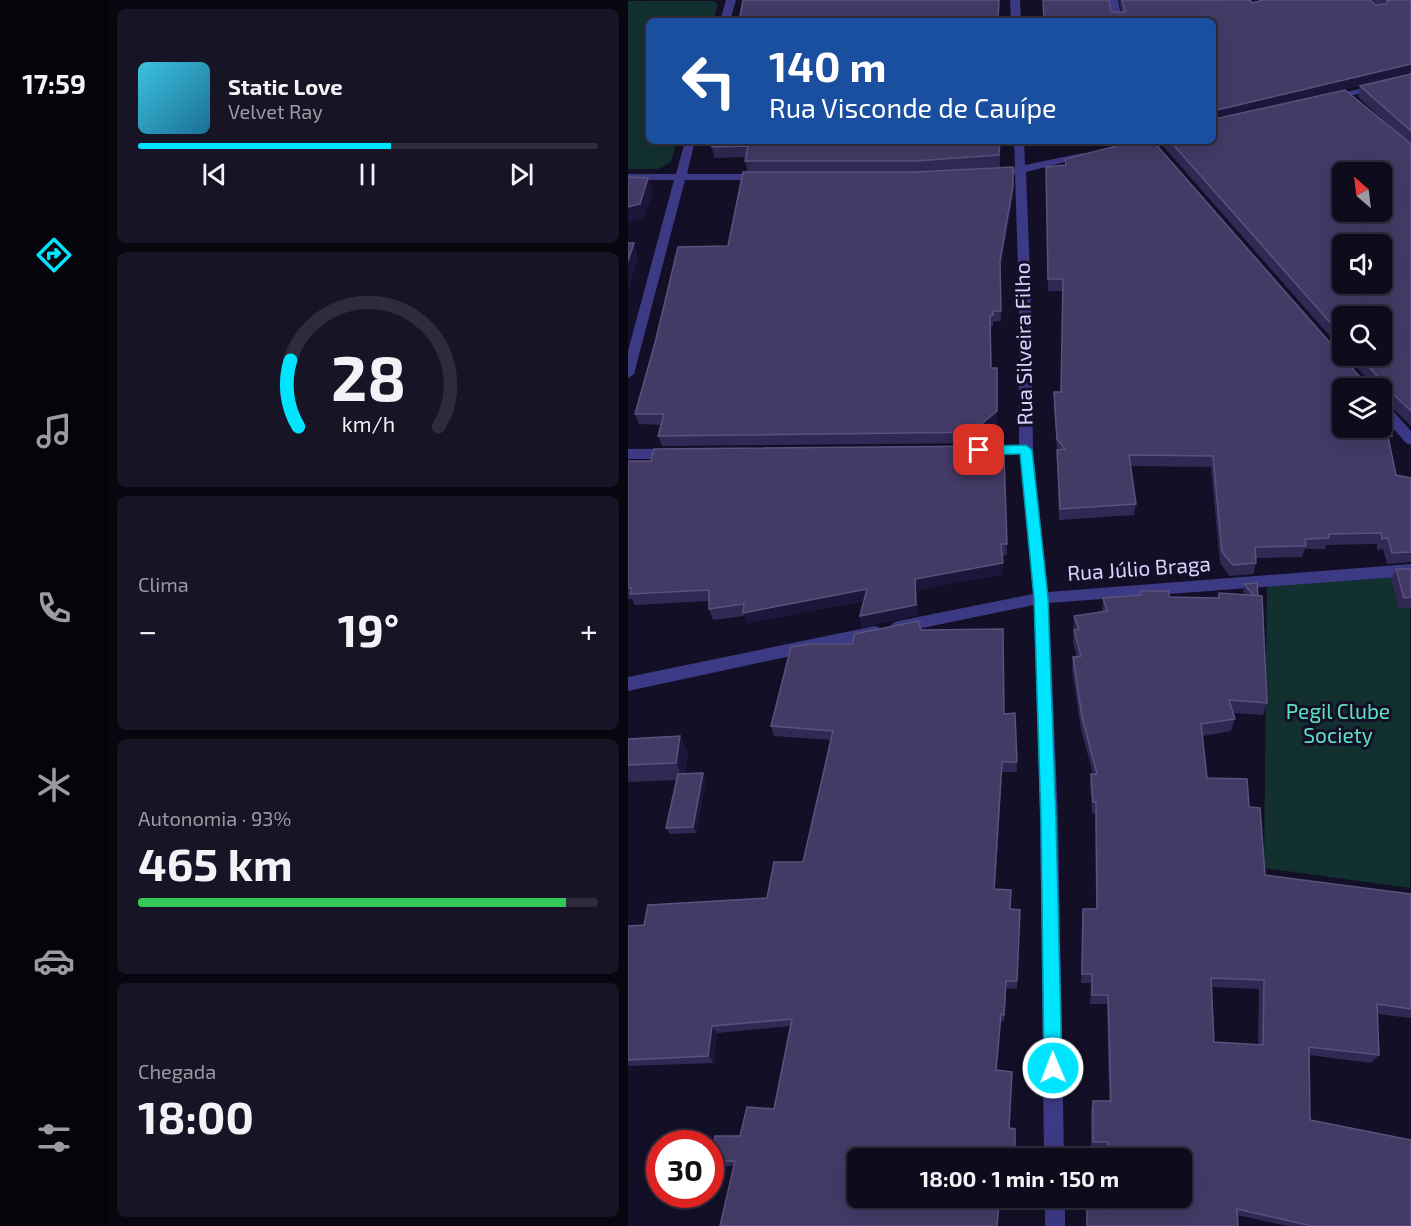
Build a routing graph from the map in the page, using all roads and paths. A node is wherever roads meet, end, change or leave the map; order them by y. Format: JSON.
{"nodes":[{"id":1,"x":731,"y":0,"type":"edge"},
{"id":2,"x":1015,"y":0,"type":"edge"},
{"id":3,"x":1113,"y":0,"type":"edge"},
{"id":4,"x":726,"y":18,"type":"edge"},
{"id":5,"x":1016,"y":18,"type":"edge"},
{"id":6,"x":1116,"y":18,"type":"edge"},
{"id":7,"x":1411,"y":79,"type":"edge"},
{"id":8,"x":1323,"y":99,"type":"edge"},
{"id":9,"x":689,"y":144,"type":"edge"},
{"id":10,"x":1019,"y":144,"type":"edge"},
{"id":11,"x":1089,"y":154,"type":"edge"},
{"id":12,"x":1020,"y":171,"type":"junction"},
{"id":13,"x":1000,"y":173,"type":"edge"},
{"id":14,"x":628,"y":177,"type":"edge"},
{"id":15,"x":680,"y":177,"type":"junction"},
{"id":16,"x":775,"y":177,"type":"edge"},
{"id":17,"x":628,"y":374,"type":"edge"},
{"id":18,"x":1392,"y":418,"type":"edge"},
{"id":19,"x":1411,"y":440,"type":"edge"},
{"id":20,"x":967,"y":450,"type":"edge"},
{"id":21,"x":1026,"y":450,"type":"junction"},
{"id":22,"x":628,"y":454,"type":"edge"},
{"id":23,"x":686,"y":454,"type":"edge"},
{"id":24,"x":1411,"y":570,"type":"edge"},
{"id":25,"x":1041,"y":598,"type":"junction"},
{"id":26,"x":628,"y":684,"type":"edge"},
{"id":27,"x":1054,"y":1148,"type":"edge"},
{"id":28,"x":1055,"y":1208,"type":"edge"},
{"id":29,"x":1055,"y":1226,"type":"edge"}],
"edges":[{"from":1,"to":4,"type":"street"},
{"from":2,"to":5,"type":"street"},
{"from":3,"to":6,"type":"street"},
{"from":7,"to":8,"type":"street"},
{"from":9,"to":15,"type":"street"},
{"from":10,"to":12,"type":"street","name":"Rua Silveira Filho"},
{"from":11,"to":12,"type":"street"},
{"from":12,"to":13,"type":"street"},
{"from":12,"to":21,"type":"street","name":"Rua Silveira Filho"},
{"from":14,"to":15,"type":"street"},
{"from":15,"to":16,"type":"street"},
{"from":15,"to":17,"type":"street"},
{"from":18,"to":19,"type":"street"},
{"from":20,"to":21,"type":"street"},
{"from":21,"to":25,"type":"street","name":"Rua Silveira Filho"},
{"from":22,"to":23,"type":"street"},
{"from":24,"to":25,"type":"street","name":"Rua Júlio Braga"},
{"from":25,"to":26,"type":"street","name":"Rua Júlio Braga"},
{"from":25,"to":27,"type":"street","name":"Rua Silveira Filho"},
{"from":28,"to":29,"type":"street"}]}
